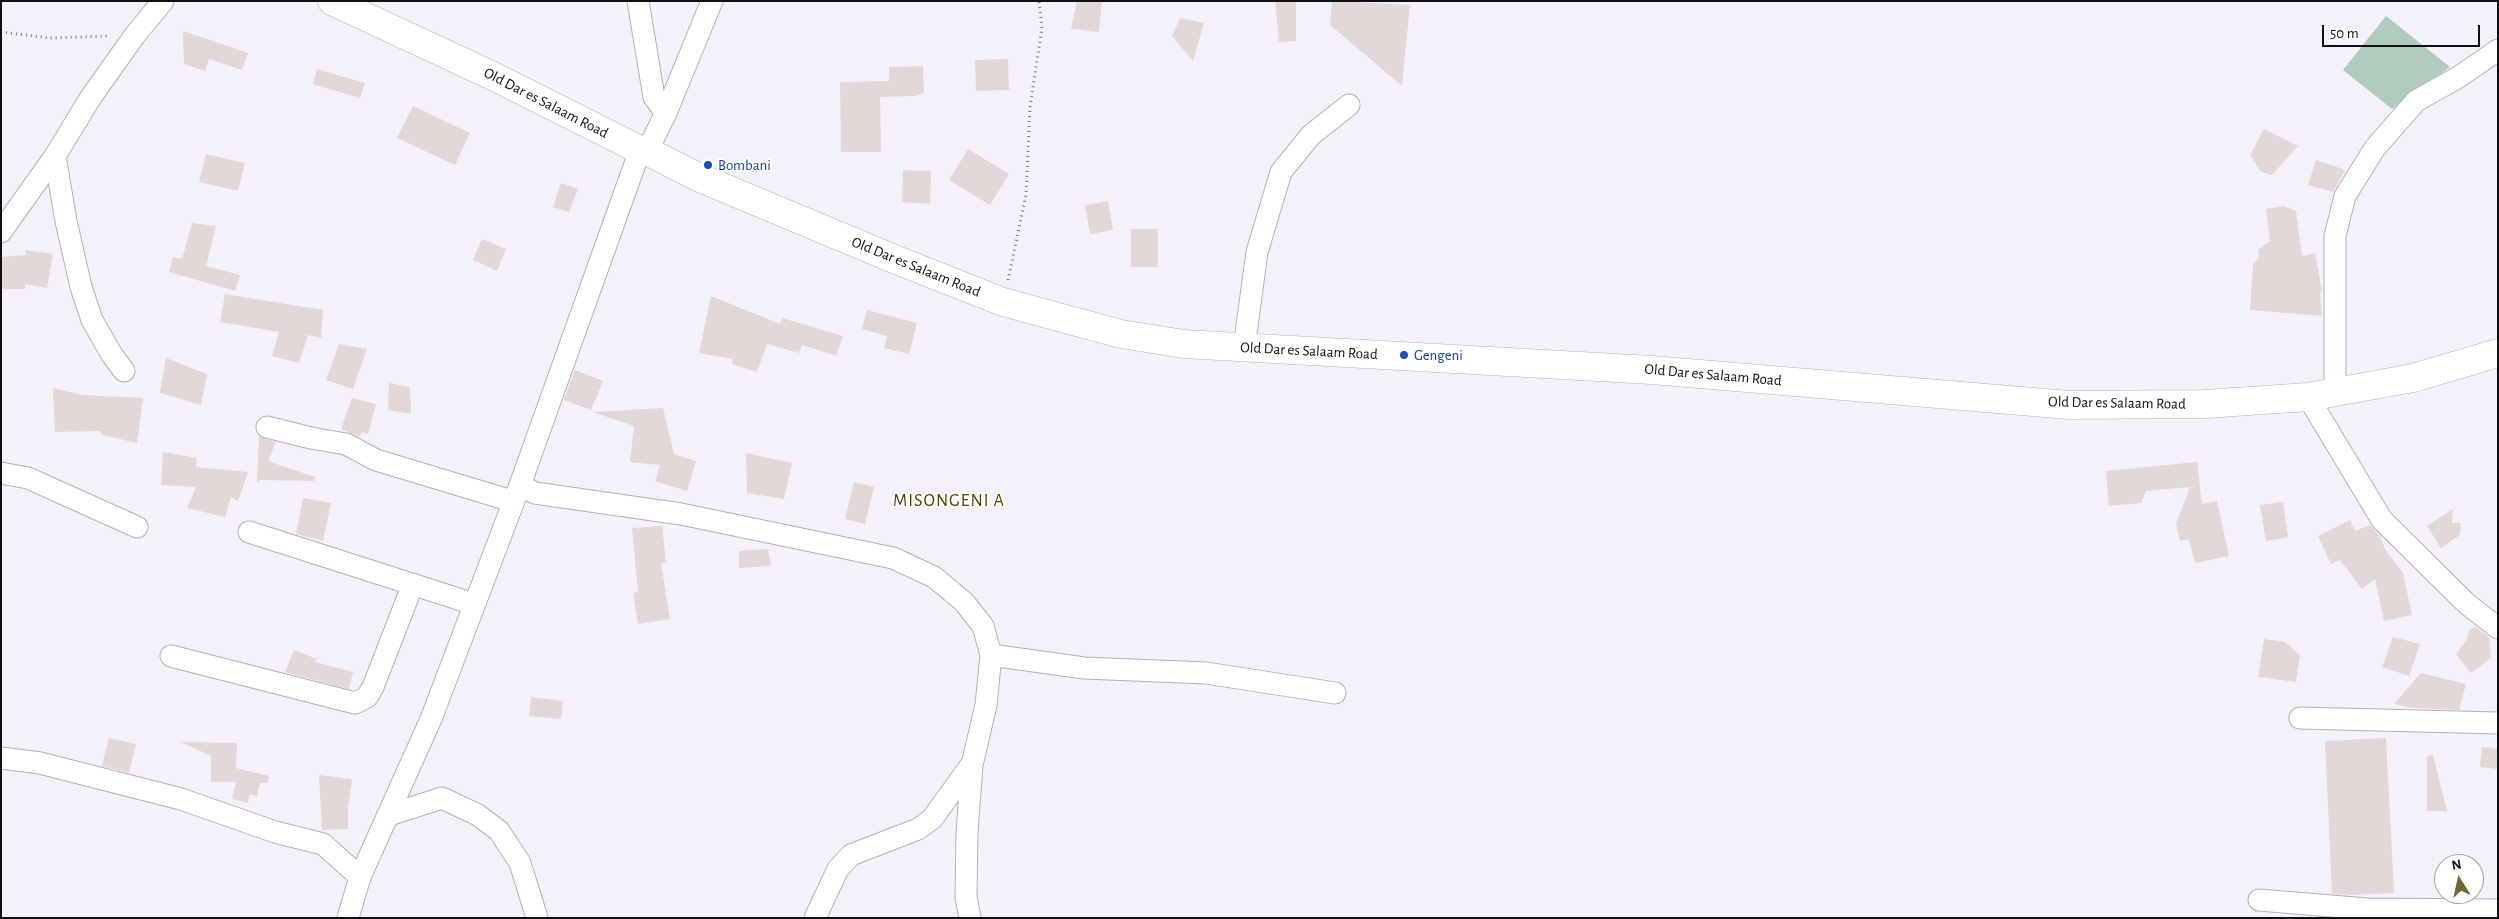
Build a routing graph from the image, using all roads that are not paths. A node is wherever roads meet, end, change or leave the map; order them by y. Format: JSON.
{"nodes":[{"id":1,"x":163,"y":1,"type":"edge"},
{"id":2,"x":332,"y":1,"type":"edge"},
{"id":3,"x":638,"y":1,"type":"edge"},
{"id":4,"x":712,"y":1,"type":"edge"},
{"id":5,"x":2498,"y":50,"type":"edge"},
{"id":6,"x":1349,"y":105,"type":"dead end"},
{"id":7,"x":666,"y":113,"type":"junction"},
{"id":8,"x":643,"y":151,"type":"junction"},
{"id":9,"x":56,"y":156,"type":"junction"},
{"id":10,"x":1,"y":232,"type":"edge"},
{"id":11,"x":1244,"y":348,"type":"junction"},
{"id":12,"x":2498,"y":353,"type":"edge"},
{"id":13,"x":124,"y":371,"type":"dead end"},
{"id":14,"x":2335,"y":392,"type":"junction"},
{"id":15,"x":2308,"y":398,"type":"junction"},
{"id":16,"x":267,"y":427,"type":"dead end"},
{"id":17,"x":1,"y":473,"type":"edge"},
{"id":18,"x":516,"y":493,"type":"junction"},
{"id":19,"x":137,"y":527,"type":"dead end"},
{"id":20,"x":248,"y":532,"type":"dead end"},
{"id":21,"x":413,"y":584,"type":"junction"},
{"id":22,"x":474,"y":604,"type":"junction"},
{"id":23,"x":2498,"y":628,"type":"edge"},
{"id":24,"x":171,"y":656,"type":"dead end"},
{"id":25,"x":991,"y":656,"type":"junction"},
{"id":26,"x":1335,"y":694,"type":"dead end"},
{"id":27,"x":2300,"y":718,"type":"dead end"},
{"id":28,"x":2498,"y":723,"type":"edge"},
{"id":29,"x":3,"y":761,"type":"edge"},
{"id":30,"x":972,"y":765,"type":"junction"},
{"id":31,"x":389,"y":815,"type":"junction"},
{"id":32,"x":360,"y":877,"type":"junction"},
{"id":33,"x":2259,"y":900,"type":"dead end"},
{"id":34,"x":2498,"y":910,"type":"edge"},
{"id":35,"x":348,"y":918,"type":"edge"},
{"id":36,"x":537,"y":918,"type":"edge"},
{"id":37,"x":816,"y":918,"type":"edge"},
{"id":38,"x":970,"y":918,"type":"edge"}],
"edges":[{"from":1,"to":9,"type":"street"},
{"from":2,"to":8,"type":"street","name":"Old Dar es Salaam Road"},
{"from":3,"to":7,"type":"street"},
{"from":4,"to":7,"type":"street"},
{"from":5,"to":14,"type":"street"},
{"from":6,"to":11,"type":"street"},
{"from":7,"to":8,"type":"street"},
{"from":8,"to":11,"type":"street","name":"Old Dar es Salaam Road"},
{"from":8,"to":18,"type":"street"},
{"from":9,"to":10,"type":"street"},
{"from":9,"to":13,"type":"street"},
{"from":11,"to":15,"type":"street","name":"Old Dar es Salaam Road"},
{"from":12,"to":14,"type":"street","name":"Old Dar es Salaam Road"},
{"from":14,"to":15,"type":"street","name":"Old Dar es Salaam Road"},
{"from":15,"to":23,"type":"street"},
{"from":16,"to":18,"type":"street"},
{"from":17,"to":19,"type":"street"},
{"from":18,"to":22,"type":"street"},
{"from":18,"to":25,"type":"street"},
{"from":20,"to":21,"type":"street"},
{"from":21,"to":22,"type":"street"},
{"from":21,"to":24,"type":"street"},
{"from":22,"to":31,"type":"street"},
{"from":25,"to":26,"type":"street"},
{"from":25,"to":30,"type":"street"},
{"from":27,"to":28,"type":"street"},
{"from":29,"to":32,"type":"street"},
{"from":30,"to":37,"type":"street"},
{"from":30,"to":38,"type":"street"},
{"from":31,"to":32,"type":"street"},
{"from":31,"to":36,"type":"street"},
{"from":32,"to":35,"type":"street"},
{"from":33,"to":34,"type":"street"}]}
